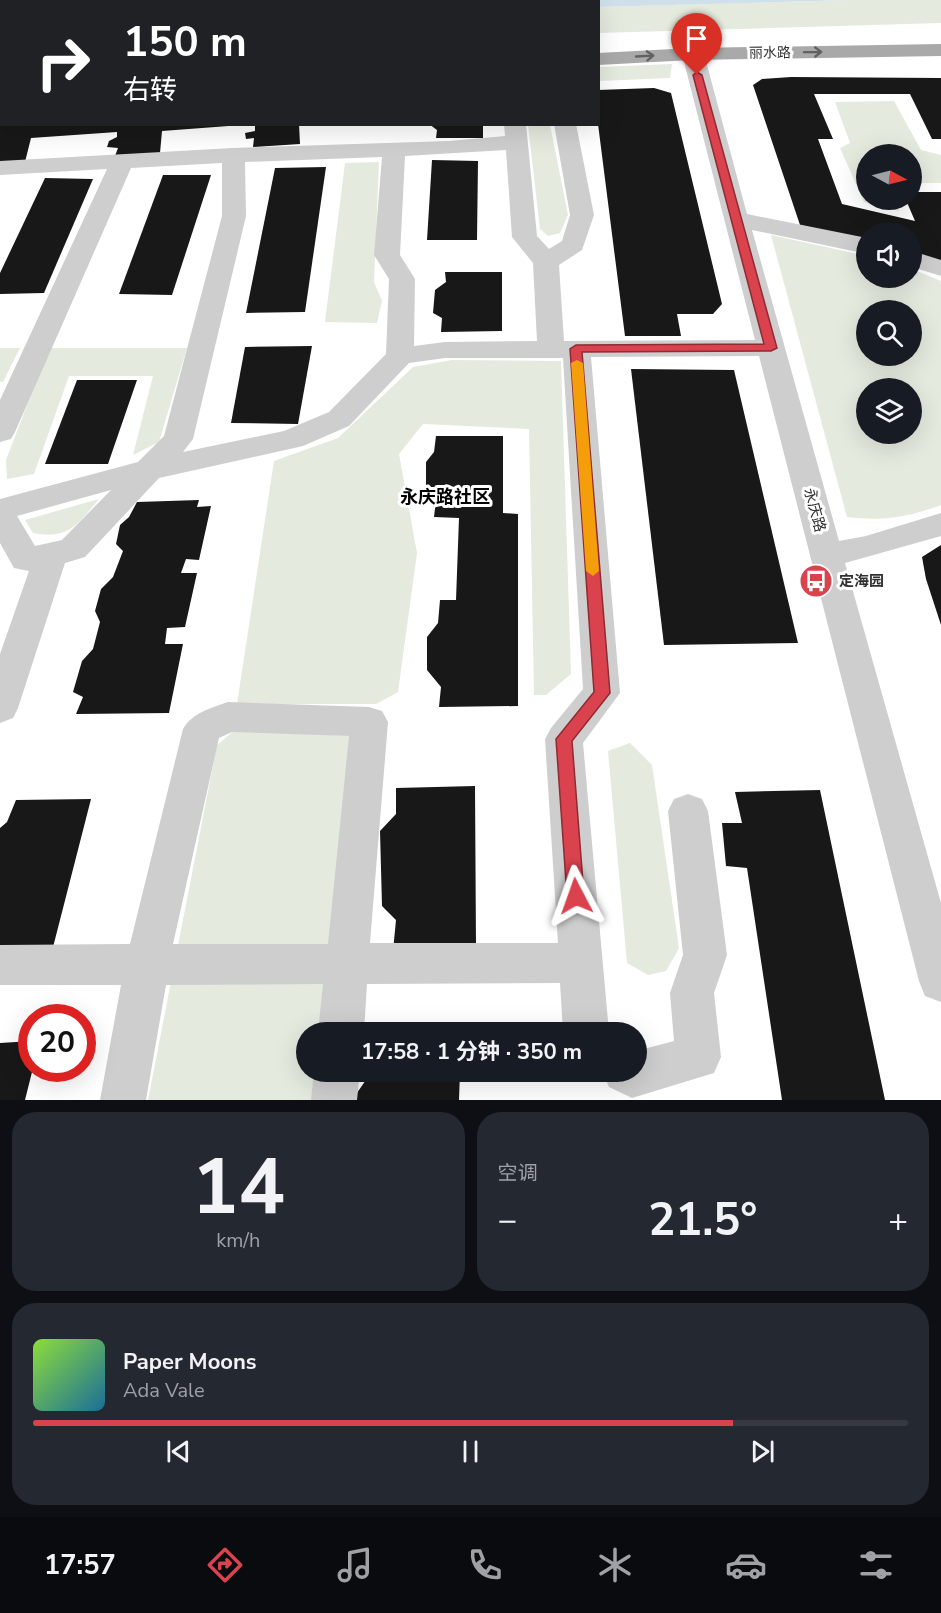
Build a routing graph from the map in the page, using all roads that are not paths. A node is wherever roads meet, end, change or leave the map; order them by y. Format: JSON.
{"nodes":[{"id":1,"x":941,"y":35,"type":"edge"},
{"id":2,"x":600,"y":43,"type":"edge"},
{"id":3,"x":691,"y":47,"type":"junction"},
{"id":4,"x":941,"y":50,"type":"edge"},
{"id":5,"x":600,"y":59,"type":"edge"},
{"id":6,"x":564,"y":126,"type":"edge"},
{"id":7,"x":516,"y":133,"type":"edge"},
{"id":8,"x":394,"y":150,"type":"junction"},
{"id":9,"x":233,"y":155,"type":"junction"},
{"id":10,"x":123,"y":161,"type":"junction"},
{"id":11,"x":3,"y":172,"type":"edge"},
{"id":12,"x":736,"y":219,"type":"junction"},
{"id":13,"x":856,"y":244,"type":"edge"},
{"id":14,"x":922,"y":261,"type":"edge"},
{"id":15,"x":546,"y":262,"type":"junction"},
{"id":16,"x":941,"y":268,"type":"edge"},
{"id":17,"x":771,"y":348,"type":"junction"},
{"id":18,"x":563,"y":349,"type":"junction"},
{"id":19,"x":400,"y":356,"type":"junction"},
{"id":20,"x":0,"y":432,"type":"edge"},
{"id":21,"x":148,"y":470,"type":"junction"},
{"id":22,"x":0,"y":512,"type":"edge"},
{"id":23,"x":941,"y":524,"type":"edge"},
{"id":24,"x":51,"y":554,"type":"junction"},
{"id":25,"x":827,"y":555,"type":"junction"},
{"id":26,"x":0,"y":708,"type":"edge"},
{"id":27,"x":688,"y":811,"type":"dead end"},
{"id":28,"x":581,"y":963,"type":"junction"},
{"id":29,"x":147,"y":964,"type":"junction"},
{"id":30,"x":347,"y":964,"type":"junction"},
{"id":31,"x":0,"y":965,"type":"edge"},
{"id":32,"x":941,"y":981,"type":"edge"},
{"id":33,"x":341,"y":1022,"type":"edge"},
{"id":34,"x":585,"y":1022,"type":"edge"},
{"id":35,"x":647,"y":1071,"type":"edge"},
{"id":36,"x":336,"y":1082,"type":"edge"},
{"id":37,"x":123,"y":1100,"type":"edge"},
{"id":38,"x":334,"y":1100,"type":"edge"}],
"edges":[{"from":1,"to":3,"type":"main road","name":"丽水路"},
{"from":2,"to":3,"type":"main road","name":"丽水路"},
{"from":3,"to":4,"type":"main road","name":"丽水路","one_way":true},
{"from":5,"to":3,"type":"main road","name":"丽水路","one_way":true},
{"from":3,"to":12,"type":"street","name":"永庆路"},
{"from":6,"to":15,"type":"street"},
{"from":7,"to":8,"type":"street"},
{"from":7,"to":15,"type":"street"},
{"from":8,"to":9,"type":"street"},
{"from":8,"to":19,"type":"street"},
{"from":9,"to":10,"type":"street"},
{"from":9,"to":21,"type":"street"},
{"from":10,"to":11,"type":"street"},
{"from":10,"to":20,"type":"street"},
{"from":12,"to":13,"type":"street"},
{"from":12,"to":17,"type":"street","name":"永庆路"},
{"from":14,"to":16,"type":"street"},
{"from":15,"to":18,"type":"street"},
{"from":17,"to":18,"type":"street"},
{"from":17,"to":25,"type":"street","name":"永庆路"},
{"from":18,"to":19,"type":"street"},
{"from":18,"to":28,"type":"street"},
{"from":19,"to":21,"type":"street"},
{"from":21,"to":22,"type":"street"},
{"from":21,"to":24,"type":"street"},
{"from":22,"to":24,"type":"street"},
{"from":23,"to":25,"type":"street"},
{"from":24,"to":26,"type":"street"},
{"from":25,"to":32,"type":"street","name":"永庆路"},
{"from":27,"to":35,"type":"street"},
{"from":28,"to":30,"type":"street"},
{"from":28,"to":34,"type":"street"},
{"from":29,"to":30,"type":"street"},
{"from":29,"to":30,"type":"street"},
{"from":29,"to":31,"type":"street"},
{"from":29,"to":37,"type":"street"},
{"from":30,"to":33,"type":"street"},
{"from":36,"to":38,"type":"street"}]}
